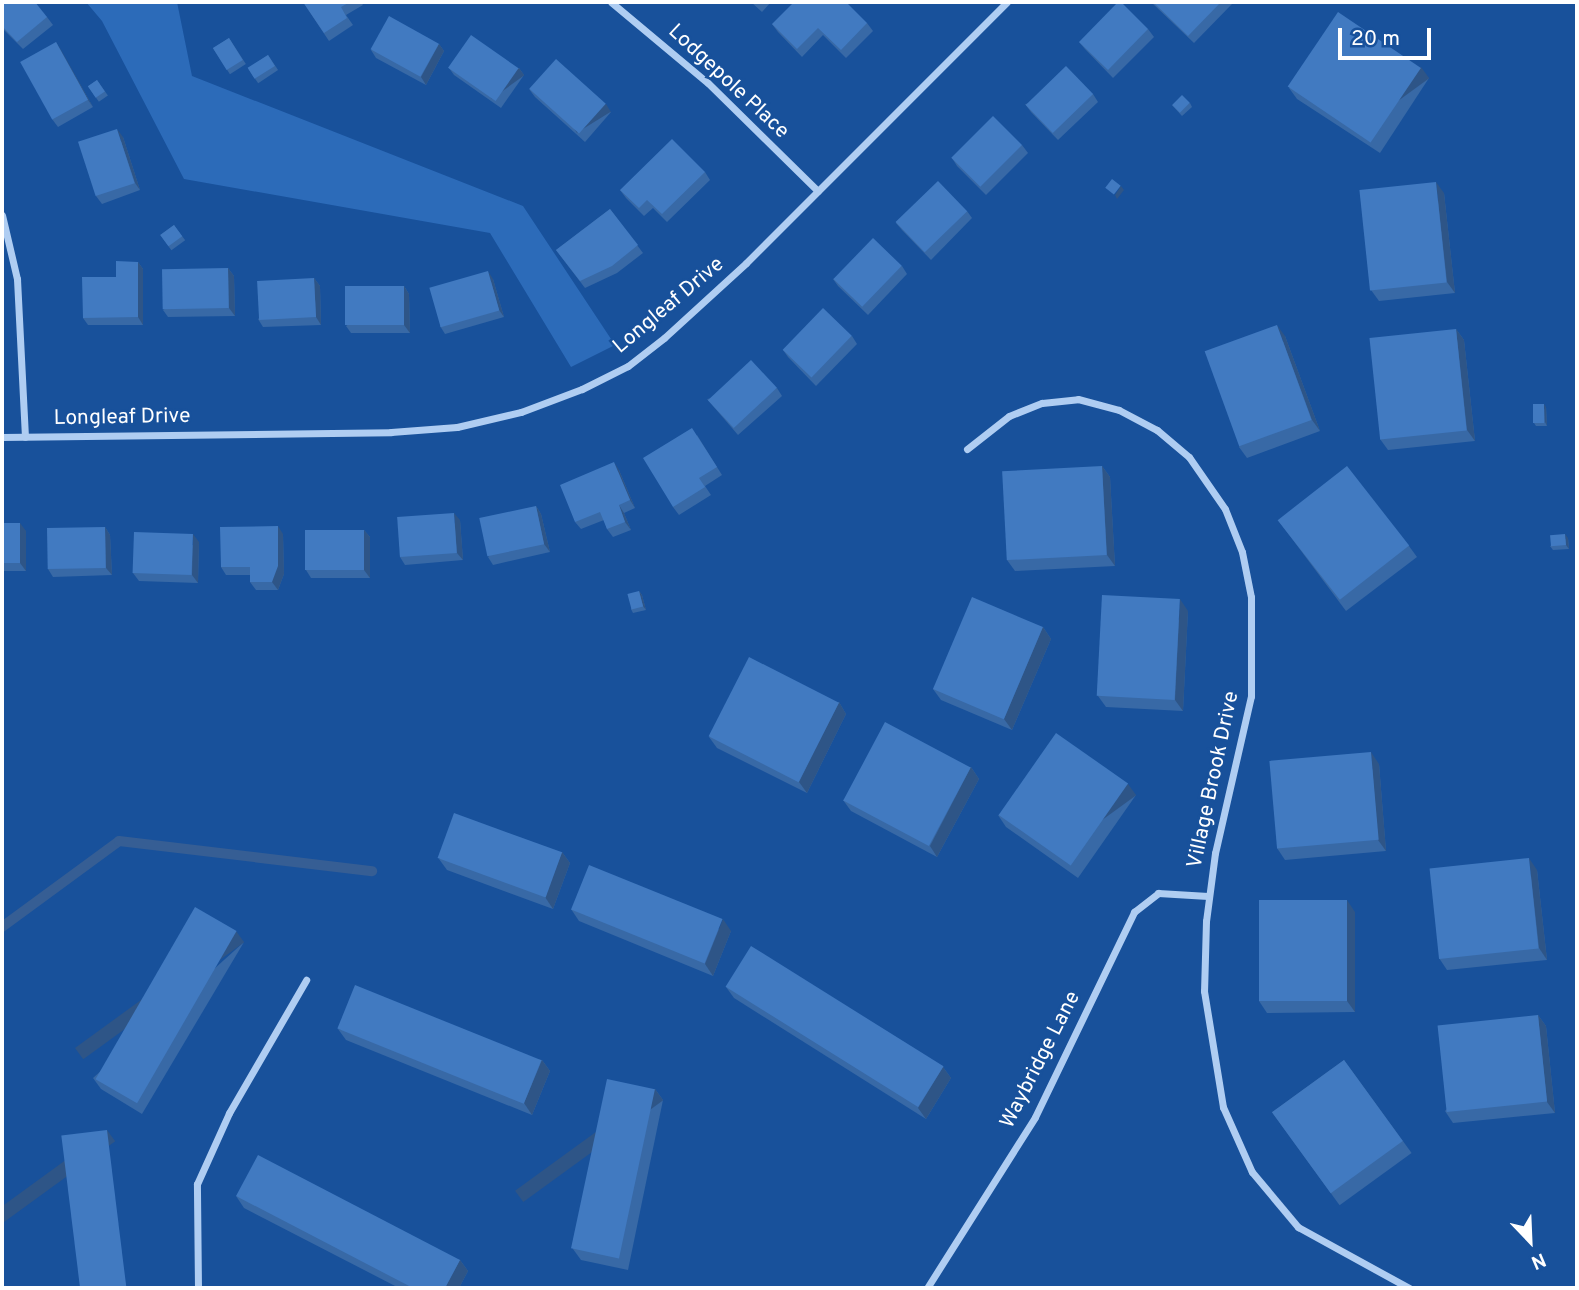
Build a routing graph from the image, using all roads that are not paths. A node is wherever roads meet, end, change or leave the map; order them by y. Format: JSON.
{"nodes":[{"id":1,"x":611,"y":2,"type":"edge"},
{"id":2,"x":1007,"y":2,"type":"edge"},
{"id":3,"x":818,"y":191,"type":"junction"},
{"id":4,"x":2,"y":215,"type":"edge"},
{"id":5,"x":2,"y":437,"type":"edge"},
{"id":6,"x":25,"y":437,"type":"junction"},
{"id":7,"x":967,"y":450,"type":"dead end"},
{"id":8,"x":1208,"y":896,"type":"junction"},
{"id":9,"x":306,"y":980,"type":"dead end"},
{"id":10,"x":198,"y":1288,"type":"edge"},
{"id":11,"x":927,"y":1288,"type":"edge"},
{"id":12,"x":1409,"y":1288,"type":"edge"}],
"edges":[{"from":1,"to":3,"type":"street","name":"Lodgepole Place"},
{"from":2,"to":3,"type":"street","name":"Longleaf Drive"},
{"from":3,"to":6,"type":"street","name":"Longleaf Drive"},
{"from":4,"to":6,"type":"street"},
{"from":5,"to":6,"type":"street","name":"Longleaf Drive"},
{"from":7,"to":8,"type":"street","name":"Village Brook Drive"},
{"from":8,"to":11,"type":"street","name":"Waybridge Lane"},
{"from":8,"to":12,"type":"street","name":"Village Brook Drive"},
{"from":9,"to":10,"type":"street"}]}
